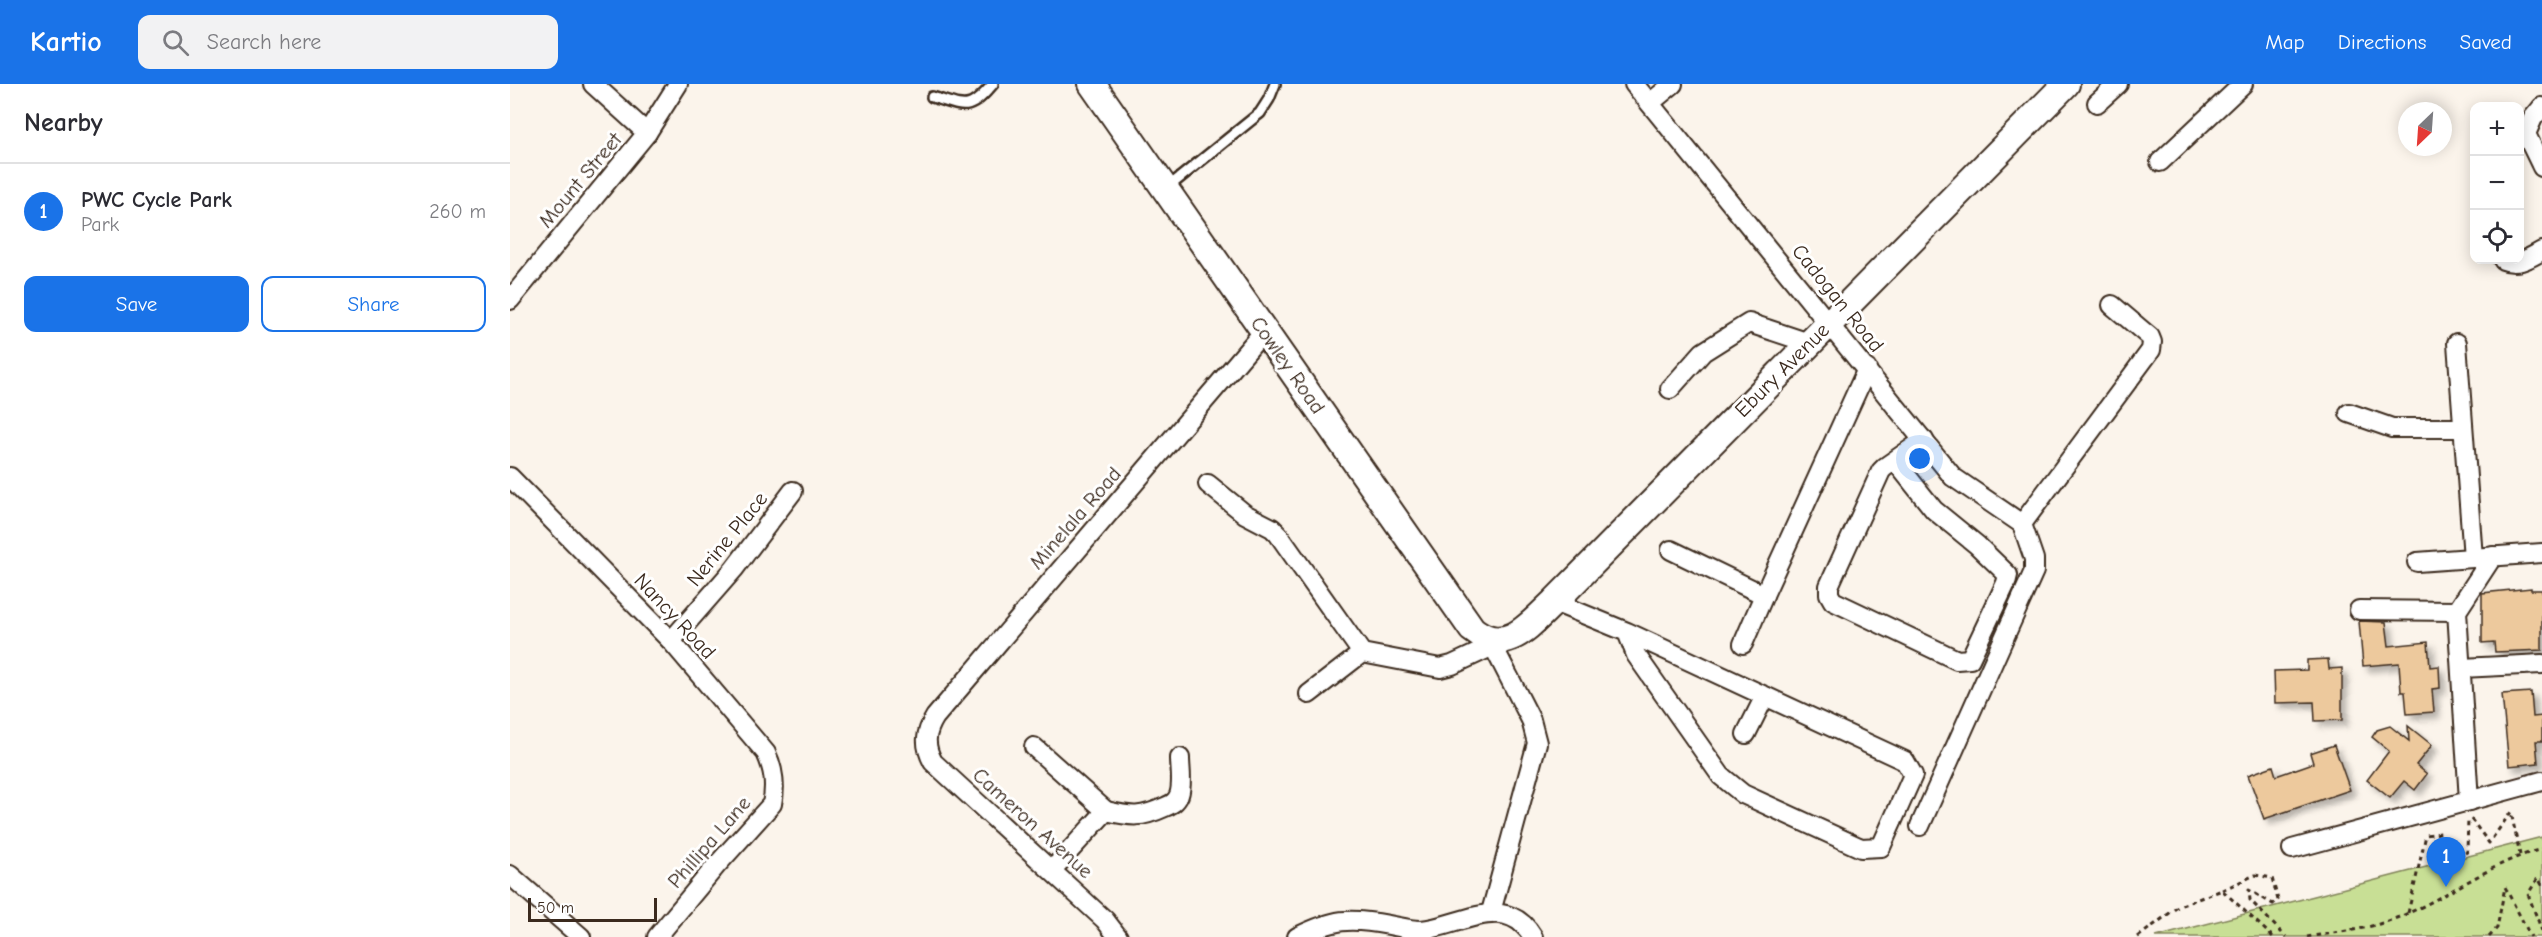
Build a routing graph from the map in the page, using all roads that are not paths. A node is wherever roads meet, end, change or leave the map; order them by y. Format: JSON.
{"nodes":[{"id":1,"x":594,"y":84,"type":"edge"},
{"id":2,"x":678,"y":84,"type":"edge"},
{"id":3,"x":993,"y":84,"type":"edge"},
{"id":4,"x":1092,"y":84,"type":"edge"},
{"id":5,"x":1275,"y":84,"type":"edge"},
{"id":6,"x":1634,"y":84,"type":"edge"},
{"id":7,"x":1673,"y":84,"type":"edge"},
{"id":8,"x":2066,"y":84,"type":"edge"},
{"id":9,"x":2118,"y":84,"type":"edge"},
{"id":10,"x":2235,"y":86,"type":"edge"},
{"id":11,"x":932,"y":97,"type":"dead end"},
{"id":12,"x":1650,"y":104,"type":"junction"},
{"id":13,"x":2097,"y":104,"type":"dead end"},
{"id":14,"x":2542,"y":107,"type":"edge"},
{"id":15,"x":647,"y":133,"type":"junction"},
{"id":16,"x":2160,"y":162,"type":"dead end"},
{"id":17,"x":2542,"y":167,"type":"edge"},
{"id":18,"x":1165,"y":190,"type":"junction"},
{"id":19,"x":2542,"y":252,"type":"edge"},
{"id":20,"x":2524,"y":261,"type":"edge"},
{"id":21,"x":510,"y":300,"type":"edge"},
{"id":22,"x":2112,"y":305,"type":"dead end"},
{"id":23,"x":1829,"y":323,"type":"junction"},
{"id":24,"x":1264,"y":331,"type":"junction"},
{"id":25,"x":1809,"y":343,"type":"junction"},
{"id":26,"x":2457,"y":343,"type":"dead end"},
{"id":27,"x":1867,"y":369,"type":"junction"},
{"id":28,"x":1670,"y":389,"type":"dead end"},
{"id":29,"x":2349,"y":413,"type":"dead end"},
{"id":30,"x":2462,"y":428,"type":"junction"},
{"id":31,"x":1924,"y":440,"type":"junction"},
{"id":32,"x":1895,"y":461,"type":"junction"},
{"id":33,"x":510,"y":477,"type":"edge"},
{"id":34,"x":1208,"y":484,"type":"dead end"},
{"id":35,"x":793,"y":491,"type":"dead end"},
{"id":36,"x":2022,"y":524,"type":"junction"},
{"id":37,"x":1671,"y":550,"type":"dead end"},
{"id":38,"x":2542,"y":553,"type":"edge"},
{"id":39,"x":2493,"y":556,"type":"junction"},
{"id":40,"x":2473,"y":558,"type":"junction"},
{"id":41,"x":2417,"y":562,"type":"dead end"},
{"id":42,"x":1764,"y":595,"type":"junction"},
{"id":43,"x":1554,"y":602,"type":"junction"},
{"id":44,"x":2359,"y":610,"type":"dead end"},
{"id":45,"x":2457,"y":611,"type":"junction"},
{"id":46,"x":1627,"y":632,"type":"junction"},
{"id":47,"x":671,"y":641,"type":"junction"},
{"id":48,"x":1491,"y":643,"type":"junction"},
{"id":49,"x":1743,"y":644,"type":"dead end"},
{"id":50,"x":1362,"y":653,"type":"junction"},
{"id":51,"x":2542,"y":664,"type":"edge"},
{"id":52,"x":2461,"y":668,"type":"junction"},
{"id":53,"x":1309,"y":694,"type":"dead end"},
{"id":54,"x":1765,"y":696,"type":"junction"},
{"id":55,"x":1746,"y":734,"type":"dead end"},
{"id":56,"x":925,"y":738,"type":"joint"},
{"id":57,"x":1034,"y":747,"type":"dead end"},
{"id":58,"x":1180,"y":758,"type":"dead end"},
{"id":59,"x":2542,"y":781,"type":"edge"},
{"id":60,"x":2469,"y":801,"type":"junction"},
{"id":61,"x":772,"y":804,"type":"joint"},
{"id":62,"x":1106,"y":811,"type":"junction"},
{"id":63,"x":1920,"y":826,"type":"dead end"},
{"id":64,"x":2292,"y":849,"type":"dead end"},
{"id":65,"x":1052,"y":870,"type":"junction"},
{"id":66,"x":510,"y":875,"type":"edge"},
{"id":67,"x":1491,"y":912,"type":"junction"},
{"id":68,"x":581,"y":937,"type":"edge"},
{"id":69,"x":657,"y":937,"type":"edge"},
{"id":70,"x":1118,"y":937,"type":"edge"},
{"id":71,"x":1297,"y":937,"type":"edge"},
{"id":72,"x":1533,"y":937,"type":"edge"}],
"edges":[{"from":1,"to":15,"type":"street"},
{"from":2,"to":15,"type":"street","name":"Mount Street"},
{"from":3,"to":11,"type":"lane"},
{"from":4,"to":18,"type":"street","name":"Cowley Road"},
{"from":5,"to":18,"type":"lane"},
{"from":6,"to":12,"type":"street","name":"Cadogan Road"},
{"from":7,"to":12,"type":"street"},
{"from":8,"to":23,"type":"street","name":"Ebury Avenue"},
{"from":9,"to":13,"type":"street"},
{"from":10,"to":16,"type":"street"},
{"from":12,"to":23,"type":"street","name":"Cadogan Road"},
{"from":14,"to":17,"type":"street"},
{"from":15,"to":21,"type":"street","name":"Mount Street"},
{"from":18,"to":24,"type":"street","name":"Cowley Road"},
{"from":19,"to":20,"type":"street"},
{"from":22,"to":36,"type":"street"},
{"from":23,"to":25,"type":"street","name":"Ebury Avenue"},
{"from":23,"to":27,"type":"street","name":"Cadogan Road"},
{"from":24,"to":48,"type":"street","name":"Cowley Road"},
{"from":24,"to":56,"type":"street","name":"Minelala Road"},
{"from":25,"to":28,"type":"street"},
{"from":25,"to":43,"type":"street","name":"Ebury Avenue"},
{"from":26,"to":30,"type":"street"},
{"from":27,"to":31,"type":"street","name":"Cadogan Road"},
{"from":27,"to":42,"type":"street"},
{"from":29,"to":30,"type":"street"},
{"from":30,"to":40,"type":"street"},
{"from":31,"to":32,"type":"street"},
{"from":31,"to":36,"type":"street","name":"Cadogan Road"},
{"from":32,"to":32,"type":"street"},
{"from":33,"to":47,"type":"street","name":"Nancy Road"},
{"from":34,"to":50,"type":"street"},
{"from":35,"to":47,"type":"street","name":"Nerine Place"},
{"from":36,"to":63,"type":"street"},
{"from":37,"to":42,"type":"street"},
{"from":38,"to":39,"type":"street"},
{"from":39,"to":40,"type":"street"},
{"from":39,"to":45,"type":"street"},
{"from":40,"to":41,"type":"street"},
{"from":42,"to":49,"type":"street"},
{"from":43,"to":46,"type":"street"},
{"from":43,"to":48,"type":"street","name":"Ebury Avenue"},
{"from":44,"to":45,"type":"street"},
{"from":45,"to":52,"type":"street"},
{"from":46,"to":54,"type":"street"},
{"from":46,"to":54,"type":"street"},
{"from":47,"to":61,"type":"street","name":"Nancy Road"},
{"from":48,"to":50,"type":"street"},
{"from":48,"to":67,"type":"street"},
{"from":50,"to":53,"type":"street"},
{"from":51,"to":52,"type":"street"},
{"from":52,"to":60,"type":"street"},
{"from":54,"to":55,"type":"street"},
{"from":56,"to":65,"type":"street","name":"Cameron Avenue"},
{"from":57,"to":62,"type":"street"},
{"from":58,"to":62,"type":"street"},
{"from":59,"to":60,"type":"street"},
{"from":60,"to":64,"type":"street"},
{"from":61,"to":69,"type":"street","name":"Phillipa Lane"},
{"from":62,"to":65,"type":"street"},
{"from":65,"to":70,"type":"street","name":"Cameron Avenue"},
{"from":66,"to":68,"type":"street"},
{"from":67,"to":71,"type":"street"},
{"from":67,"to":72,"type":"street"}]}
